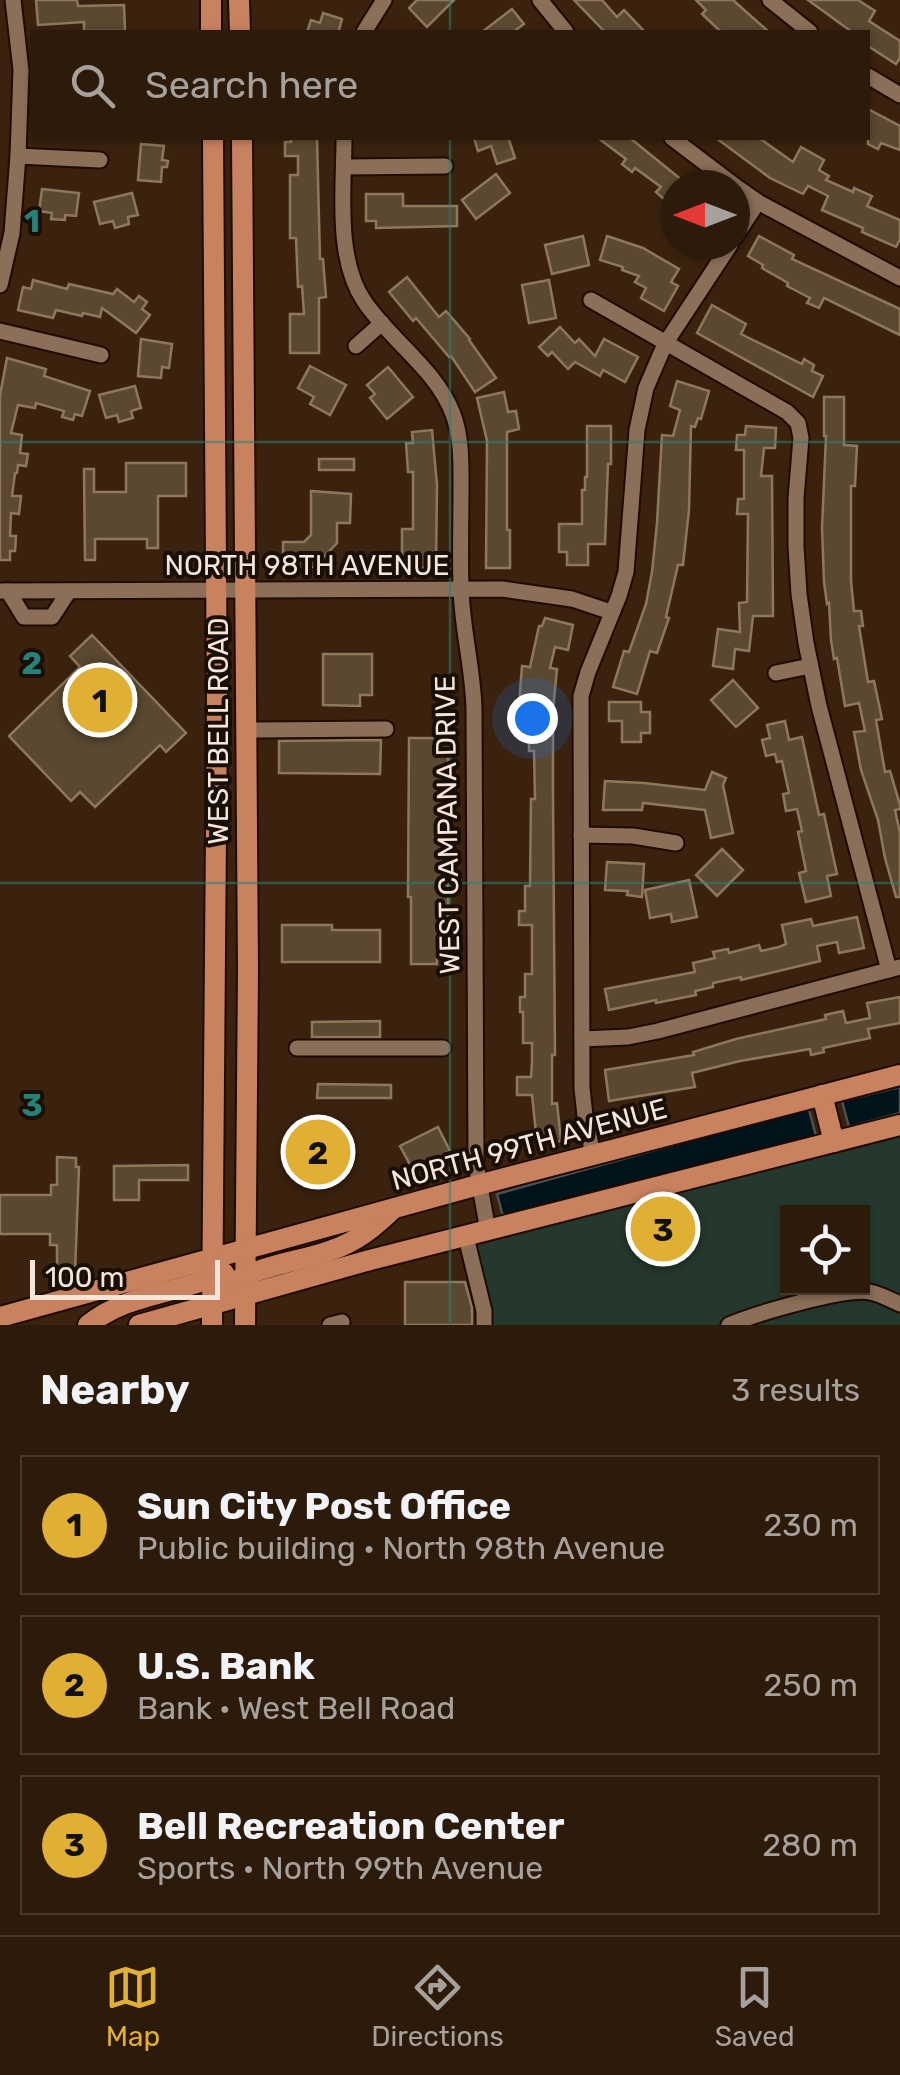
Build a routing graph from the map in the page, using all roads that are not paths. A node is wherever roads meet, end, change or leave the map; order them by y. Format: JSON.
{"nodes":[{"id":1,"x":13,"y":0,"type":"edge"},
{"id":2,"x":211,"y":0,"type":"edge"},
{"id":3,"x":240,"y":0,"type":"edge"},
{"id":4,"x":540,"y":0,"type":"edge"},
{"id":5,"x":770,"y":0,"type":"edge"},
{"id":6,"x":377,"y":2,"type":"edge"},
{"id":7,"x":212,"y":30,"type":"edge"},
{"id":8,"x":240,"y":30,"type":"edge"},
{"id":9,"x":365,"y":30,"type":"edge"},
{"id":10,"x":564,"y":30,"type":"edge"},
{"id":11,"x":808,"y":30,"type":"edge"},
{"id":12,"x":870,"y":77,"type":"edge"},
{"id":13,"x":900,"y":94,"type":"edge"},
{"id":14,"x":213,"y":140,"type":"edge"},
{"id":15,"x":242,"y":140,"type":"edge"},
{"id":16,"x":344,"y":140,"type":"edge"},
{"id":17,"x":675,"y":140,"type":"edge"},
{"id":18,"x":18,"y":156,"type":"junction"},
{"id":19,"x":100,"y":160,"type":"dead end"},
{"id":20,"x":445,"y":166,"type":"dead end"},
{"id":21,"x":344,"y":167,"type":"junction"},
{"id":22,"x":713,"y":170,"type":"edge"},
{"id":23,"x":750,"y":197,"type":"edge"},
{"id":24,"x":758,"y":202,"type":"junction"},
{"id":25,"x":750,"y":215,"type":"edge"},
{"id":26,"x":720,"y":260,"type":"edge"},
{"id":27,"x":900,"y":278,"type":"edge"},
{"id":28,"x":0,"y":285,"type":"edge"},
{"id":29,"x":591,"y":300,"type":"dead end"},
{"id":30,"x":382,"y":323,"type":"junction"},
{"id":31,"x":0,"y":331,"type":"edge"},
{"id":32,"x":665,"y":344,"type":"junction"},
{"id":33,"x":356,"y":346,"type":"dead end"},
{"id":34,"x":102,"y":355,"type":"dead end"},
{"id":35,"x":461,"y":589,"type":"junction"},
{"id":36,"x":216,"y":590,"type":"junction"},
{"id":37,"x":245,"y":590,"type":"junction"},
{"id":38,"x":4,"y":591,"type":"edge"},
{"id":39,"x":69,"y":591,"type":"junction"},
{"id":40,"x":611,"y":612,"type":"junction"},
{"id":41,"x":810,"y":666,"type":"junction"},
{"id":42,"x":776,"y":673,"type":"dead end"},
{"id":43,"x":386,"y":729,"type":"dead end"},
{"id":44,"x":246,"y":730,"type":"junction"},
{"id":45,"x":581,"y":834,"type":"junction"},
{"id":46,"x":676,"y":843,"type":"dead end"},
{"id":47,"x":895,"y":969,"type":"edge"},
{"id":48,"x":582,"y":1040,"type":"junction"},
{"id":49,"x":297,"y":1048,"type":"dead end"},
{"id":50,"x":443,"y":1048,"type":"dead end"},
{"id":51,"x":900,"y":1074,"type":"edge"},
{"id":52,"x":822,"y":1095,"type":"junction"},
{"id":53,"x":900,"y":1125,"type":"edge"},
{"id":54,"x":834,"y":1142,"type":"junction"},
{"id":55,"x":593,"y":1155,"type":"junction"},
{"id":56,"x":478,"y":1185,"type":"junction"},
{"id":57,"x":393,"y":1209,"type":"junction"},
{"id":58,"x":488,"y":1231,"type":"junction"},
{"id":59,"x":466,"y":1236,"type":"junction"},
{"id":60,"x":245,"y":1250,"type":"junction"},
{"id":61,"x":212,"y":1269,"type":"junction"},
{"id":62,"x":245,"y":1285,"type":"junction"},
{"id":63,"x":900,"y":1304,"type":"edge"},
{"id":64,"x":212,"y":1315,"type":"edge"},
{"id":65,"x":0,"y":1320,"type":"edge"},
{"id":66,"x":88,"y":1325,"type":"edge"},
{"id":67,"x":139,"y":1325,"type":"edge"},
{"id":68,"x":245,"y":1325,"type":"edge"},
{"id":69,"x":484,"y":1325,"type":"edge"},
{"id":70,"x":729,"y":1325,"type":"edge"}],
"edges":[{"from":1,"to":18,"type":"street"},
{"from":2,"to":7,"type":"main road"},
{"from":3,"to":8,"type":"main road"},
{"from":4,"to":10,"type":"street"},
{"from":5,"to":11,"type":"street"},
{"from":6,"to":9,"type":"street"},
{"from":12,"to":13,"type":"street"},
{"from":14,"to":36,"type":"main road","name":"WEST BELL ROAD"},
{"from":15,"to":37,"type":"main road","name":"WEST BELL ROAD"},
{"from":16,"to":21,"type":"street","name":"WEST CAMPANA DRIVE"},
{"from":17,"to":22,"type":"street"},
{"from":18,"to":19,"type":"street"},
{"from":18,"to":28,"type":"street"},
{"from":20,"to":21,"type":"street"},
{"from":21,"to":30,"type":"street","name":"WEST CAMPANA DRIVE"},
{"from":23,"to":24,"type":"street"},
{"from":24,"to":25,"type":"street"},
{"from":24,"to":27,"type":"street"},
{"from":26,"to":32,"type":"street"},
{"from":29,"to":32,"type":"street"},
{"from":30,"to":33,"type":"street"},
{"from":30,"to":35,"type":"street","name":"WEST CAMPANA DRIVE"},
{"from":31,"to":34,"type":"street"},
{"from":32,"to":40,"type":"street"},
{"from":32,"to":41,"type":"street"},
{"from":35,"to":37,"type":"street","name":"NORTH 98TH AVENUE"},
{"from":35,"to":40,"type":"street","name":"NORTH 98TH AVENUE"},
{"from":35,"to":56,"type":"street","name":"WEST CAMPANA DRIVE"},
{"from":36,"to":37,"type":"street","name":"NORTH 98TH AVENUE"},
{"from":36,"to":39,"type":"street","name":"NORTH 98TH AVENUE"},
{"from":36,"to":61,"type":"main road","name":"WEST BELL ROAD"},
{"from":37,"to":44,"type":"main road","name":"WEST BELL ROAD"},
{"from":38,"to":39,"type":"street","name":"NORTH 98TH AVENUE"},
{"from":38,"to":39,"type":"street"},
{"from":40,"to":45,"type":"street"},
{"from":41,"to":42,"type":"street"},
{"from":41,"to":47,"type":"street"},
{"from":43,"to":44,"type":"street"},
{"from":44,"to":60,"type":"main road","name":"WEST BELL ROAD"},
{"from":45,"to":46,"type":"street"},
{"from":45,"to":48,"type":"street"},
{"from":47,"to":48,"type":"street"},
{"from":48,"to":55,"type":"street"},
{"from":49,"to":50,"type":"street"},
{"from":51,"to":52,"type":"main road","name":"NORTH 99TH AVENUE"},
{"from":52,"to":54,"type":"main road"},
{"from":52,"to":55,"type":"main road","name":"NORTH 99TH AVENUE"},
{"from":53,"to":54,"type":"main road"},
{"from":54,"to":58,"type":"main road"},
{"from":55,"to":56,"type":"main road","name":"NORTH 99TH AVENUE"},
{"from":56,"to":57,"type":"main road","name":"NORTH 99TH AVENUE"},
{"from":56,"to":58,"type":"street","name":"WEST CAMPANA DRIVE"},
{"from":57,"to":60,"type":"main road","name":"NORTH 99TH AVENUE"},
{"from":57,"to":62,"type":"main road"},
{"from":58,"to":59,"type":"main road"},
{"from":59,"to":62,"type":"main road"},
{"from":59,"to":69,"type":"street"},
{"from":60,"to":61,"type":"main road"},
{"from":60,"to":62,"type":"main road","name":"WEST BELL ROAD"},
{"from":61,"to":64,"type":"main road","name":"WEST BELL ROAD"},
{"from":61,"to":65,"type":"main road"},
{"from":61,"to":66,"type":"main road"},
{"from":62,"to":64,"type":"main road"},
{"from":62,"to":68,"type":"main road","name":"WEST BELL ROAD"},
{"from":63,"to":70,"type":"street"},
{"from":64,"to":67,"type":"main road"}]}
